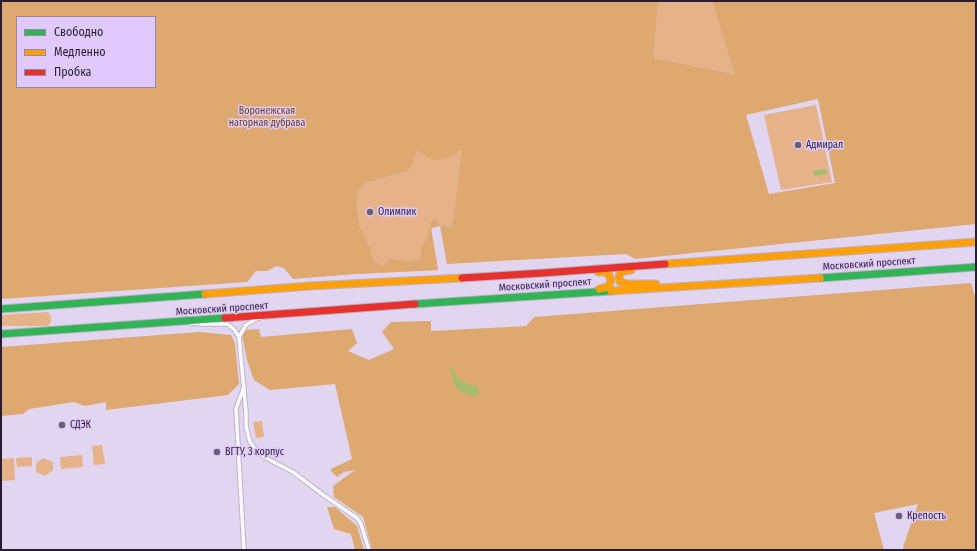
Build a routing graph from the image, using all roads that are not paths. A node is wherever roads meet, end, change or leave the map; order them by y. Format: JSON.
{"nodes":[{"id":1,"x":976,"y":242,"type":"edge"},
{"id":2,"x":669,"y":264,"type":"junction"},
{"id":3,"x":976,"y":267,"type":"edge"},
{"id":4,"x":543,"y":273,"type":"junction"},
{"id":5,"x":717,"y":284,"type":"junction"},
{"id":6,"x":530,"y":296,"type":"junction"},
{"id":7,"x":1,"y":309,"type":"edge"},
{"id":8,"x":278,"y":315,"type":"junction"},
{"id":9,"x":178,"y":322,"type":"junction"},
{"id":10,"x":1,"y":334,"type":"edge"},
{"id":11,"x":239,"y":337,"type":"junction"},
{"id":12,"x":244,"y":386,"type":"junction"},
{"id":13,"x":244,"y":550,"type":"edge"},
{"id":14,"x":369,"y":550,"type":"edge"}],
"edges":[{"from":1,"to":2,"type":"highway","name":"Московский проспект"},
{"from":2,"to":4,"type":"highway","name":"Московский проспект"},
{"from":2,"to":5,"type":"highway"},
{"from":3,"to":5,"type":"highway","name":"Московский проспект"},
{"from":4,"to":6,"type":"highway"},
{"from":4,"to":7,"type":"highway","name":"Московский проспект"},
{"from":5,"to":6,"type":"highway","name":"Московский проспект"},
{"from":6,"to":8,"type":"highway","name":"Московский проспект"},
{"from":8,"to":9,"type":"highway","name":"Московский проспект"},
{"from":8,"to":11,"type":"street"},
{"from":9,"to":10,"type":"highway","name":"Московский проспект"},
{"from":9,"to":11,"type":"street"},
{"from":11,"to":12,"type":"street"},
{"from":12,"to":13,"type":"street"},
{"from":12,"to":14,"type":"street"}]}
